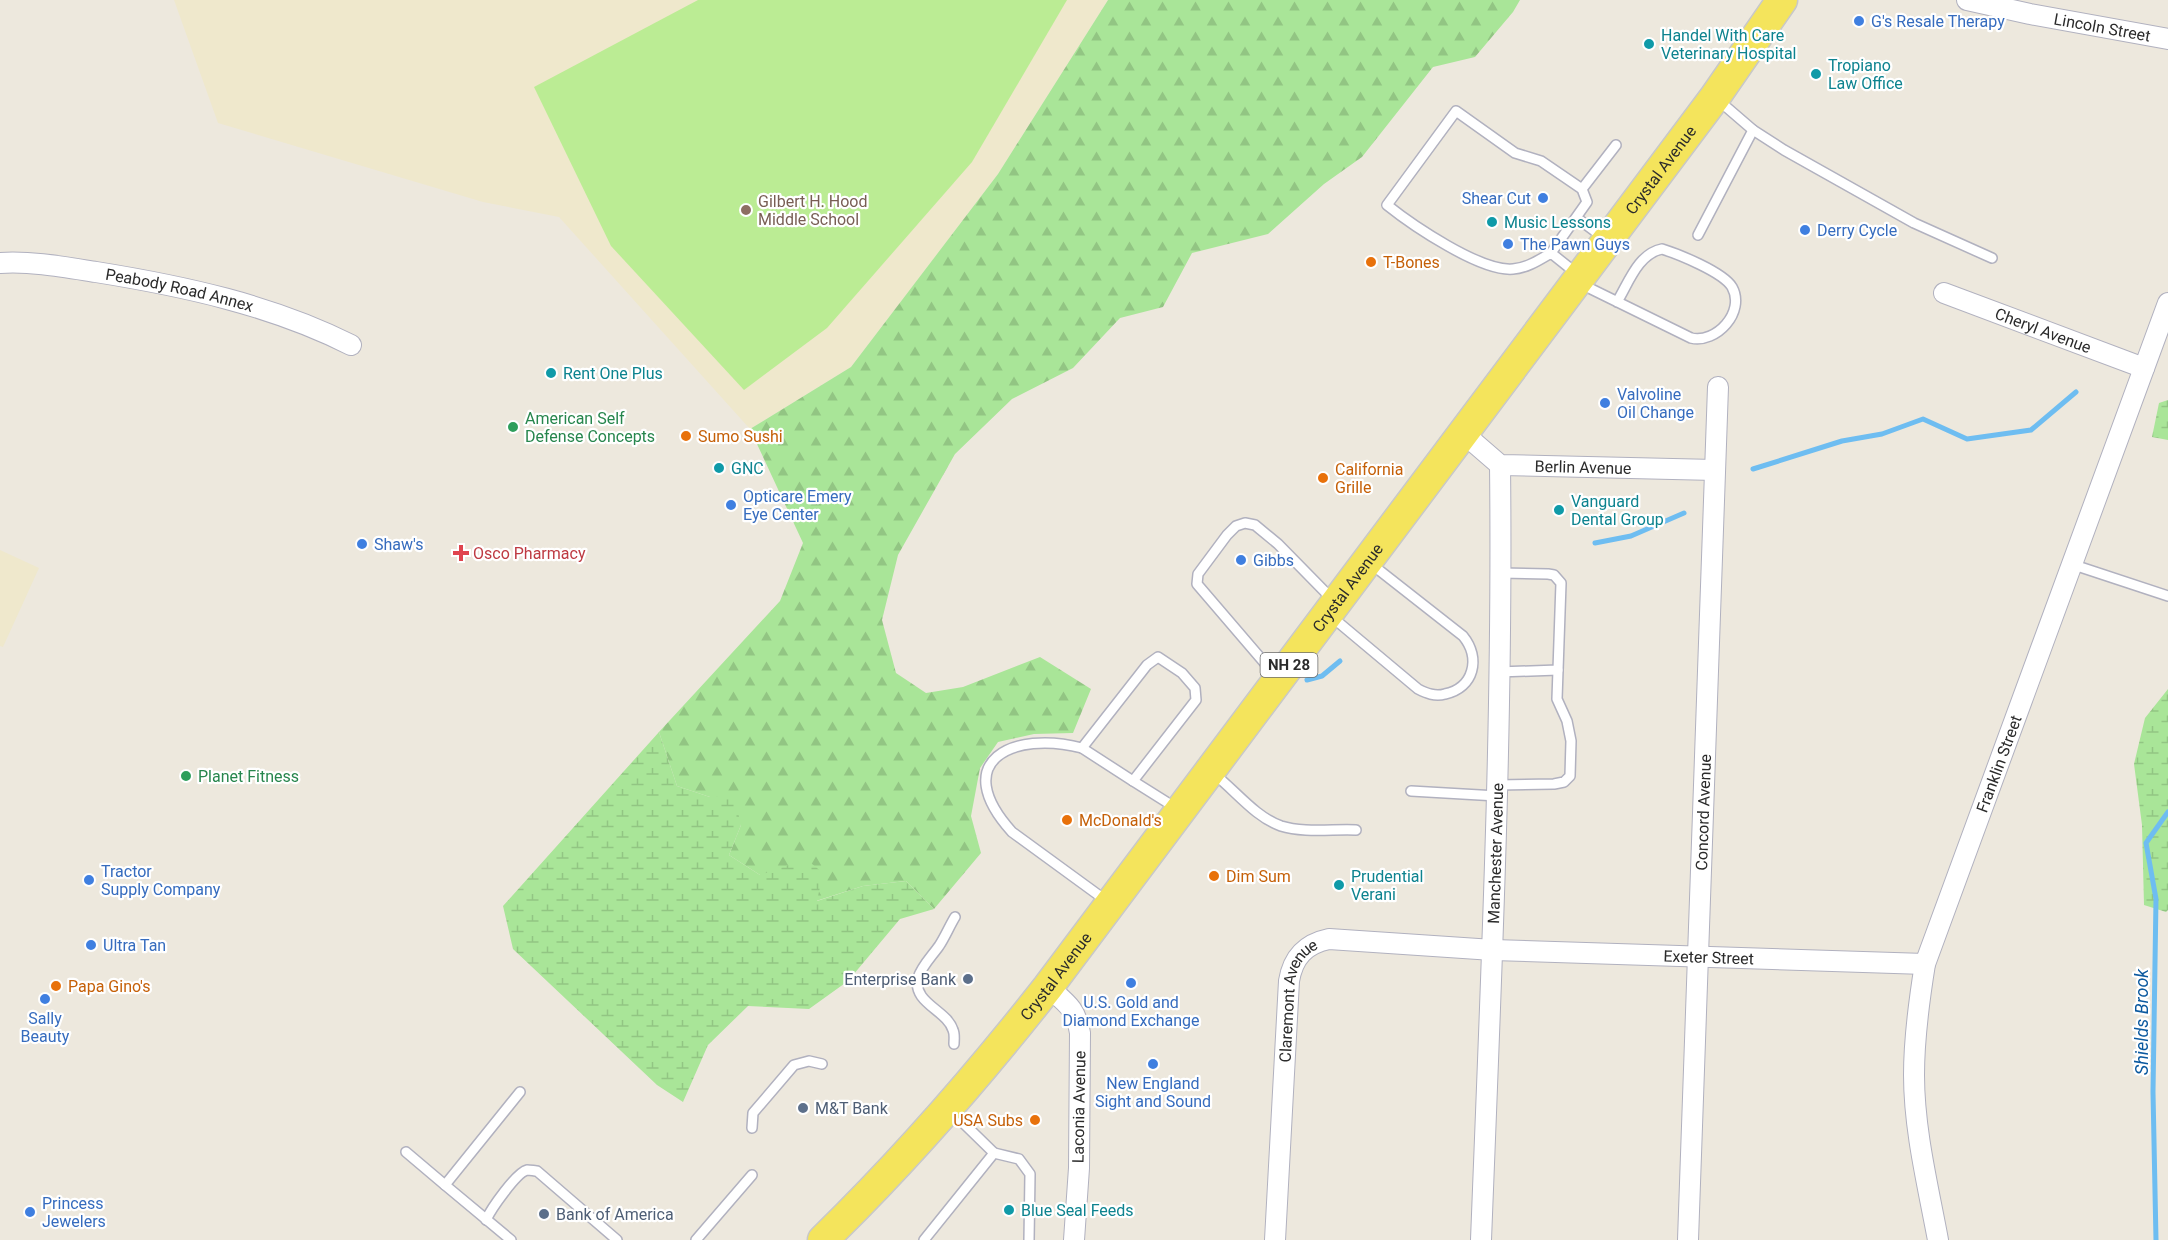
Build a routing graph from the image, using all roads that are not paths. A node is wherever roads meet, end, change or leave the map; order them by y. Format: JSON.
{"nodes":[{"id":1,"x":1782,"y":0,"type":"edge"},
{"id":2,"x":1967,"y":0,"type":"edge"},
{"id":3,"x":2168,"y":39,"type":"edge"},
{"id":4,"x":1715,"y":97,"type":"junction"},
{"id":5,"x":1753,"y":130,"type":"junction"},
{"id":6,"x":1616,"y":145,"type":"dead end"},
{"id":7,"x":1582,"y":189,"type":"junction"},
{"id":8,"x":1577,"y":218,"type":"junction"},
{"id":9,"x":1698,"y":235,"type":"dead end"},
{"id":10,"x":1608,"y":240,"type":"junction"},
{"id":11,"x":1551,"y":253,"type":"junction"},
{"id":12,"x":1992,"y":258,"type":"dead end"},
{"id":13,"x":0,"y":263,"type":"edge"},
{"id":14,"x":1579,"y":279,"type":"junction"},
{"id":15,"x":1944,"y":293,"type":"dead end"},
{"id":16,"x":1617,"y":302,"type":"junction"},
{"id":17,"x":2168,"y":303,"type":"edge"},
{"id":18,"x":351,"y":345,"type":"dead end"},
{"id":19,"x":2144,"y":368,"type":"junction"},
{"id":20,"x":1718,"y":387,"type":"dead end"},
{"id":21,"x":1463,"y":433,"type":"junction"},
{"id":22,"x":1500,"y":465,"type":"junction"},
{"id":23,"x":1715,"y":470,"type":"junction"},
{"id":24,"x":1367,"y":561,"type":"junction"},
{"id":25,"x":2071,"y":564,"type":"junction"},
{"id":26,"x":1501,"y":573,"type":"junction"},
{"id":27,"x":2168,"y":596,"type":"edge"},
{"id":28,"x":1332,"y":608,"type":"junction"},
{"id":29,"x":1558,"y":670,"type":"junction"},
{"id":30,"x":1498,"y":672,"type":"junction"},
{"id":31,"x":1278,"y":680,"type":"junction"},
{"id":32,"x":1082,"y":748,"type":"junction"},
{"id":33,"x":1210,"y":771,"type":"junction"},
{"id":34,"x":1133,"y":781,"type":"junction"},
{"id":35,"x":1497,"y":790,"type":"junction"},
{"id":36,"x":1411,"y":791,"type":"dead end"},
{"id":37,"x":1181,"y":810,"type":"junction"},
{"id":38,"x":1356,"y":830,"type":"dead end"},
{"id":39,"x":1110,"y":903,"type":"junction"},
{"id":40,"x":955,"y":917,"type":"dead end"},
{"id":41,"x":1493,"y":950,"type":"junction"},
{"id":42,"x":1698,"y":956,"type":"junction"},
{"id":43,"x":1925,"y":964,"type":"junction"},
{"id":44,"x":1047,"y":987,"type":"junction"},
{"id":45,"x":954,"y":1044,"type":"dead end"},
{"id":46,"x":822,"y":1064,"type":"dead end"},
{"id":47,"x":520,"y":1092,"type":"dead end"},
{"id":48,"x":947,"y":1107,"type":"junction"},
{"id":49,"x":752,"y":1128,"type":"dead end"},
{"id":50,"x":406,"y":1152,"type":"dead end"},
{"id":51,"x":994,"y":1153,"type":"junction"},
{"id":52,"x":752,"y":1175,"type":"dead end"},
{"id":53,"x":445,"y":1185,"type":"junction"},
{"id":54,"x":486,"y":1220,"type":"junction"},
{"id":55,"x":612,"y":1238,"type":"edge"},
{"id":56,"x":825,"y":1239,"type":"edge"},
{"id":57,"x":511,"y":1240,"type":"edge"},
{"id":58,"x":696,"y":1240,"type":"edge"},
{"id":59,"x":924,"y":1240,"type":"edge"},
{"id":60,"x":1029,"y":1240,"type":"edge"},
{"id":61,"x":1074,"y":1240,"type":"edge"},
{"id":62,"x":1275,"y":1240,"type":"edge"},
{"id":63,"x":1481,"y":1240,"type":"edge"},
{"id":64,"x":1688,"y":1240,"type":"edge"},
{"id":65,"x":1938,"y":1240,"type":"edge"}],
"edges":[{"from":1,"to":4,"type":"main road","name":"Crystal Avenue","number":"NH 28"},
{"from":2,"to":3,"type":"street","name":"Lincoln Street"},
{"from":4,"to":5,"type":"lane"},
{"from":4,"to":10,"type":"main road","name":"Crystal Avenue","number":"NH 28"},
{"from":5,"to":9,"type":"lane"},
{"from":5,"to":12,"type":"lane"},
{"from":6,"to":7,"type":"lane"},
{"from":7,"to":8,"type":"lane"},
{"from":7,"to":11,"type":"lane"},
{"from":8,"to":10,"type":"lane"},
{"from":8,"to":11,"type":"lane"},
{"from":10,"to":14,"type":"main road","name":"Crystal Avenue","number":"NH 28"},
{"from":11,"to":14,"type":"lane"},
{"from":13,"to":18,"type":"street","name":"Peabody Road Annex"},
{"from":14,"to":16,"type":"lane"},
{"from":14,"to":21,"type":"main road","name":"Crystal Avenue","number":"NH 28"},
{"from":15,"to":19,"type":"street","name":"Cheryl Avenue"},
{"from":16,"to":16,"type":"lane"},
{"from":17,"to":19,"type":"street","name":"Franklin Street"},
{"from":19,"to":25,"type":"street","name":"Franklin Street"},
{"from":20,"to":23,"type":"street","name":"Concord Avenue"},
{"from":21,"to":22,"type":"street"},
{"from":21,"to":24,"type":"main road","name":"Crystal Avenue","number":"NH 28"},
{"from":22,"to":23,"type":"street","name":"Berlin Avenue"},
{"from":22,"to":26,"type":"street","name":"Manchester Avenue"},
{"from":23,"to":42,"type":"street","name":"Concord Avenue"},
{"from":24,"to":28,"type":"main road","name":"Crystal Avenue","number":"NH 28"},
{"from":24,"to":28,"type":"lane"},
{"from":25,"to":27,"type":"lane"},
{"from":25,"to":43,"type":"street","name":"Franklin Street"},
{"from":26,"to":29,"type":"lane"},
{"from":26,"to":30,"type":"street","name":"Manchester Avenue"},
{"from":28,"to":31,"type":"main road","name":"Crystal Avenue","number":"NH 28"},
{"from":28,"to":31,"type":"lane"},
{"from":29,"to":30,"type":"lane"},
{"from":29,"to":35,"type":"lane"},
{"from":30,"to":35,"type":"street","name":"Manchester Avenue"},
{"from":31,"to":33,"type":"main road","name":"Crystal Avenue","number":"NH 28"},
{"from":32,"to":34,"type":"lane"},
{"from":32,"to":34,"type":"lane"},
{"from":32,"to":39,"type":"lane"},
{"from":33,"to":37,"type":"main road","name":"Crystal Avenue","number":"NH 28"},
{"from":33,"to":38,"type":"lane"},
{"from":34,"to":37,"type":"lane"},
{"from":35,"to":36,"type":"lane"},
{"from":35,"to":41,"type":"street","name":"Manchester Avenue"},
{"from":37,"to":39,"type":"main road","name":"Crystal Avenue","number":"NH 28"},
{"from":39,"to":44,"type":"main road","name":"Crystal Avenue","number":"NH 28"},
{"from":40,"to":45,"type":"lane"},
{"from":41,"to":42,"type":"street","name":"Exeter Street"},
{"from":41,"to":62,"type":"street","name":"Claremont Avenue"},
{"from":41,"to":63,"type":"street","name":"Manchester Avenue"},
{"from":42,"to":43,"type":"street","name":"Exeter Street"},
{"from":42,"to":64,"type":"street","name":"Concord Avenue"},
{"from":43,"to":65,"type":"street","name":"Franklin Street"},
{"from":44,"to":48,"type":"main road","name":"Crystal Avenue","number":"NH 28"},
{"from":44,"to":61,"type":"street","name":"Laconia Avenue"},
{"from":46,"to":49,"type":"lane"},
{"from":47,"to":53,"type":"lane"},
{"from":48,"to":51,"type":"lane"},
{"from":48,"to":56,"type":"main road","name":"Crystal Avenue","number":"NH 28"},
{"from":50,"to":53,"type":"lane"},
{"from":51,"to":59,"type":"lane"},
{"from":51,"to":60,"type":"lane"},
{"from":52,"to":58,"type":"lane"},
{"from":53,"to":54,"type":"lane"},
{"from":54,"to":55,"type":"lane"},
{"from":54,"to":57,"type":"lane"}]}
